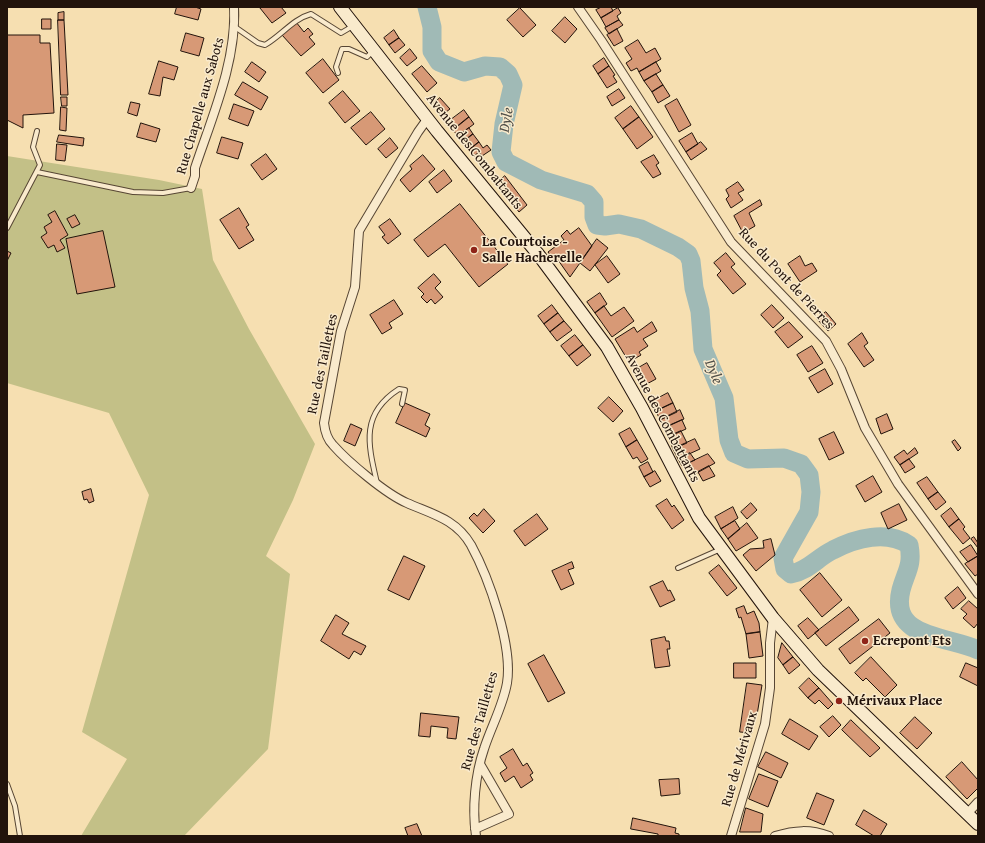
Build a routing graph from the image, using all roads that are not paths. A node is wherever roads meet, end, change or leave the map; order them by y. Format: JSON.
{"nodes":[{"id":1,"x":234,"y":7,"type":"edge"},
{"id":2,"x":340,"y":7,"type":"edge"},
{"id":3,"x":578,"y":7,"type":"edge"},
{"id":4,"x":354,"y":25,"type":"junction"},
{"id":5,"x":236,"y":27,"type":"junction"},
{"id":6,"x":374,"y":51,"type":"junction"},
{"id":7,"x":338,"y":73,"type":"dead end"},
{"id":8,"x":428,"y":118,"type":"junction"},
{"id":9,"x":37,"y":131,"type":"dead end"},
{"id":10,"x":37,"y":172,"type":"junction"},
{"id":11,"x":191,"y":188,"type":"joint"},
{"id":12,"x":7,"y":228,"type":"edge"},
{"id":13,"x":402,"y":404,"type":"dead end"},
{"id":14,"x":377,"y":484,"type":"junction"},
{"id":15,"x":721,"y":549,"type":"junction"},
{"id":16,"x":678,"y":568,"type":"dead end"},
{"id":17,"x":978,"y":594,"type":"edge"},
{"id":18,"x":773,"y":618,"type":"junction"},
{"id":19,"x":480,"y":764,"type":"junction"},
{"id":20,"x":7,"y":784,"type":"edge"},
{"id":21,"x":978,"y":802,"type":"edge"},
{"id":22,"x":967,"y":814,"type":"junction"},
{"id":23,"x":978,"y":824,"type":"edge"},
{"id":24,"x":475,"y":833,"type":"edge"},
{"id":25,"x":20,"y":836,"type":"edge"},
{"id":26,"x":731,"y":836,"type":"edge"},
{"id":27,"x":775,"y":836,"type":"edge"},
{"id":28,"x":829,"y":836,"type":"edge"}],
"edges":[{"from":1,"to":5,"type":"street","name":"Rue Chapelle aux Sabots"},
{"from":2,"to":4,"type":"main road","name":"Avenue des Combattants"},
{"from":3,"to":17,"type":"street","name":"Rue du Pont de Pierres"},
{"from":4,"to":5,"type":"lane"},
{"from":4,"to":6,"type":"main road","name":"Avenue des Combattants"},
{"from":5,"to":11,"type":"street","name":"Rue Chapelle aux Sabots"},
{"from":6,"to":7,"type":"lane"},
{"from":6,"to":8,"type":"main road","name":"Avenue des Combattants"},
{"from":8,"to":14,"type":"street","name":"Rue des Taillettes"},
{"from":8,"to":15,"type":"main road","name":"Avenue des Combattants"},
{"from":9,"to":10,"type":"lane"},
{"from":10,"to":11,"type":"lane"},
{"from":10,"to":12,"type":"lane"},
{"from":13,"to":14,"type":"lane"},
{"from":14,"to":19,"type":"street","name":"Rue des Taillettes"},
{"from":15,"to":16,"type":"lane"},
{"from":15,"to":18,"type":"main road","name":"Avenue des Combattants"},
{"from":18,"to":22,"type":"main road","name":"Avenue des Combattants"},
{"from":18,"to":26,"type":"street","name":"Rue de Mérivaux"},
{"from":19,"to":24,"type":"street","name":"Rue des Taillettes"},
{"from":19,"to":24,"type":"street"},
{"from":20,"to":25,"type":"lane"},
{"from":21,"to":22,"type":"street"},
{"from":22,"to":23,"type":"main road","name":"Avenue des Combattants"},
{"from":27,"to":28,"type":"street"}]}
